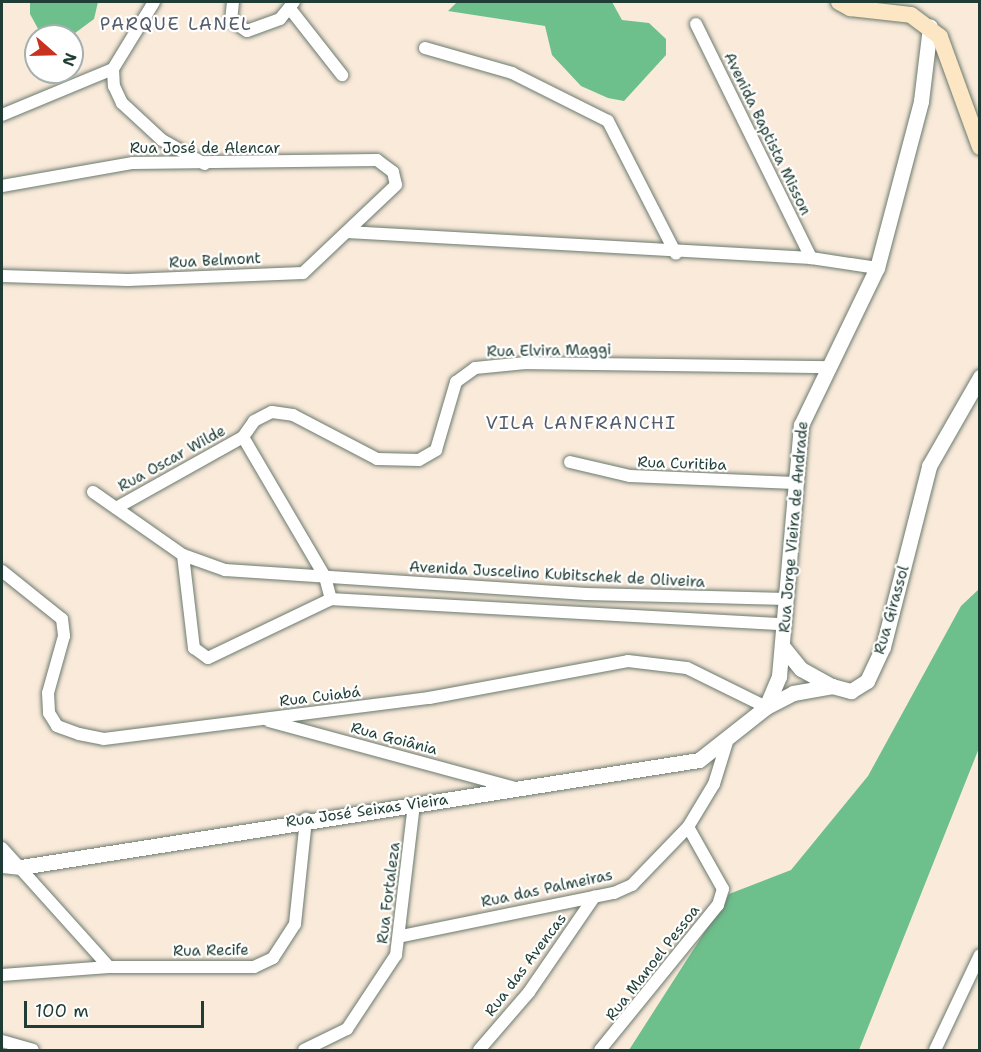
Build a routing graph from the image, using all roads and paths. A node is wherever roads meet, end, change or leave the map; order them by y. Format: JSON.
{"nodes":[{"id":1,"x":154,"y":2,"type":"edge"},
{"id":2,"x":233,"y":2,"type":"edge"},
{"id":3,"x":839,"y":2,"type":"edge"},
{"id":4,"x":293,"y":6,"type":"edge"},
{"id":5,"x":696,"y":24,"type":"dead end"},
{"id":6,"x":930,"y":27,"type":"junction"},
{"id":7,"x":425,"y":48,"type":"dead end"},
{"id":8,"x":113,"y":69,"type":"junction"},
{"id":9,"x":342,"y":75,"type":"dead end"},
{"id":10,"x":2,"y":115,"type":"edge"},
{"id":11,"x":980,"y":147,"type":"edge"},
{"id":12,"x":208,"y":166,"type":"junction"},
{"id":13,"x":396,"y":185,"type":"joint"},
{"id":14,"x":2,"y":186,"type":"edge"},
{"id":15,"x":347,"y":232,"type":"junction"},
{"id":16,"x":676,"y":254,"type":"junction"},
{"id":17,"x":811,"y":258,"type":"junction"},
{"id":18,"x":877,"y":268,"type":"junction"},
{"id":19,"x":2,"y":276,"type":"edge"},
{"id":20,"x":827,"y":366,"type":"junction"},
{"id":21,"x":980,"y":377,"type":"edge"},
{"id":22,"x":243,"y":437,"type":"junction"},
{"id":23,"x":570,"y":462,"type":"dead end"},
{"id":24,"x":795,"y":483,"type":"junction"},
{"id":25,"x":93,"y":492,"type":"dead end"},
{"id":26,"x":116,"y":508,"type":"junction"},
{"id":27,"x":183,"y":555,"type":"junction"},
{"id":28,"x":2,"y":571,"type":"edge"},
{"id":29,"x":325,"y":577,"type":"junction"},
{"id":30,"x":586,"y":594,"type":"junction"},
{"id":31,"x":331,"y":599,"type":"junction"},
{"id":32,"x":787,"y":599,"type":"junction"},
{"id":33,"x":587,"y":615,"type":"junction"},
{"id":34,"x":785,"y":624,"type":"junction"},
{"id":35,"x":783,"y":647,"type":"junction"},
{"id":36,"x":832,"y":686,"type":"junction"},
{"id":37,"x":766,"y":707,"type":"junction"},
{"id":38,"x":262,"y":719,"type":"junction"},
{"id":39,"x":726,"y":742,"type":"junction"},
{"id":40,"x":517,"y":788,"type":"junction"},
{"id":41,"x":414,"y":805,"type":"junction"},
{"id":42,"x":306,"y":819,"type":"junction"},
{"id":43,"x":688,"y":827,"type":"junction"},
{"id":44,"x":2,"y":848,"type":"edge"},
{"id":45,"x":2,"y":865,"type":"edge"},
{"id":46,"x":21,"y":867,"type":"junction"},
{"id":47,"x":595,"y":896,"type":"junction"},
{"id":48,"x":402,"y":936,"type":"junction"},
{"id":49,"x":980,"y":955,"type":"edge"},
{"id":50,"x":109,"y":967,"type":"junction"},
{"id":51,"x":977,"y":972,"type":"edge"},
{"id":52,"x":2,"y":975,"type":"edge"},
{"id":53,"x":2,"y":1041,"type":"edge"},
{"id":54,"x":33,"y":1050,"type":"edge"},
{"id":55,"x":304,"y":1050,"type":"edge"},
{"id":56,"x":479,"y":1050,"type":"edge"},
{"id":57,"x":600,"y":1050,"type":"edge"},
{"id":58,"x":935,"y":1050,"type":"edge"}],
"edges":[{"from":1,"to":8,"type":"street"},
{"from":2,"to":4,"type":"street"},
{"from":3,"to":6,"type":"main road"},
{"from":4,"to":9,"type":"street"},
{"from":5,"to":17,"type":"street","name":"Avenida Baptista Misson"},
{"from":6,"to":11,"type":"main road"},
{"from":6,"to":18,"type":"street","name":"Rua Jorge Vieira de Andrade"},
{"from":7,"to":16,"type":"street"},
{"from":8,"to":10,"type":"street"},
{"from":8,"to":12,"type":"street"},
{"from":12,"to":13,"type":"street","name":"Rua José de Alencar"},
{"from":12,"to":14,"type":"street","name":"Rua José de Alencar"},
{"from":13,"to":15,"type":"street","name":"Rua Belmont"},
{"from":15,"to":16,"type":"street"},
{"from":15,"to":19,"type":"street","name":"Rua Belmont"},
{"from":16,"to":17,"type":"street"},
{"from":17,"to":18,"type":"street"},
{"from":18,"to":20,"type":"street","name":"Rua Jorge Vieira de Andrade"},
{"from":20,"to":22,"type":"street","name":"Rua Elvira Maggi"},
{"from":20,"to":24,"type":"street","name":"Rua Jorge Vieira de Andrade"},
{"from":21,"to":36,"type":"street","name":"Rua Girassol"},
{"from":22,"to":26,"type":"street","name":"Rua Oscar Wilde"},
{"from":22,"to":29,"type":"street"},
{"from":23,"to":24,"type":"street","name":"Rua Curitiba"},
{"from":24,"to":32,"type":"street","name":"Rua Jorge Vieira de Andrade"},
{"from":25,"to":26,"type":"street","name":"Avenida Juscelino Kubitschek de Oliveira"},
{"from":26,"to":27,"type":"street","name":"Avenida Juscelino Kubitschek de Oliveira"},
{"from":27,"to":29,"type":"street","name":"Avenida Juscelino Kubitschek de Oliveira"},
{"from":27,"to":31,"type":"street"},
{"from":28,"to":38,"type":"street","name":"Rua Cuiabá"},
{"from":29,"to":30,"type":"street","name":"Avenida Juscelino Kubitschek de Oliveira"},
{"from":29,"to":31,"type":"street"},
{"from":30,"to":32,"type":"street","name":"Avenida Juscelino Kubitschek de Oliveira"},
{"from":30,"to":33,"type":"street"},
{"from":31,"to":33,"type":"street"},
{"from":32,"to":34,"type":"street","name":"Rua Jorge Vieira de Andrade"},
{"from":33,"to":34,"type":"street"},
{"from":34,"to":35,"type":"street","name":"Rua Jorge Vieira de Andrade"},
{"from":35,"to":36,"type":"street"},
{"from":35,"to":37,"type":"street","name":"Rua Jorge Vieira de Andrade"},
{"from":36,"to":37,"type":"street","name":"Rua Girassol"},
{"from":37,"to":38,"type":"street","name":"Rua Cuiabá"},
{"from":37,"to":39,"type":"street","name":"Rua Jorge Vieira de Andrade"},
{"from":38,"to":40,"type":"street","name":"Rua Goiânia"},
{"from":39,"to":40,"type":"street","name":"Rua José Seixas Vieira"},
{"from":39,"to":43,"type":"street","name":"Rua das Palmeiras"},
{"from":40,"to":41,"type":"street","name":"Rua José Seixas Vieira"},
{"from":41,"to":42,"type":"street","name":"Rua José Seixas Vieira"},
{"from":41,"to":48,"type":"street","name":"Rua Fortaleza"},
{"from":42,"to":46,"type":"street","name":"Rua José Seixas Vieira"},
{"from":42,"to":50,"type":"street","name":"Rua Recife"},
{"from":43,"to":47,"type":"street","name":"Rua das Palmeiras"},
{"from":43,"to":57,"type":"street","name":"Rua Manoel Pessoa"},
{"from":44,"to":46,"type":"street"},
{"from":45,"to":46,"type":"street","name":"Rua José Seixas Vieira"},
{"from":46,"to":50,"type":"street"},
{"from":47,"to":48,"type":"street","name":"Rua das Palmeiras"},
{"from":47,"to":56,"type":"street","name":"Rua das Avencas"},
{"from":48,"to":55,"type":"street","name":"Rua Fortaleza"},
{"from":49,"to":51,"type":"street"},
{"from":50,"to":52,"type":"street","name":"Rua Recife"},
{"from":51,"to":58,"type":"street"},
{"from":53,"to":54,"type":"street"}]}
